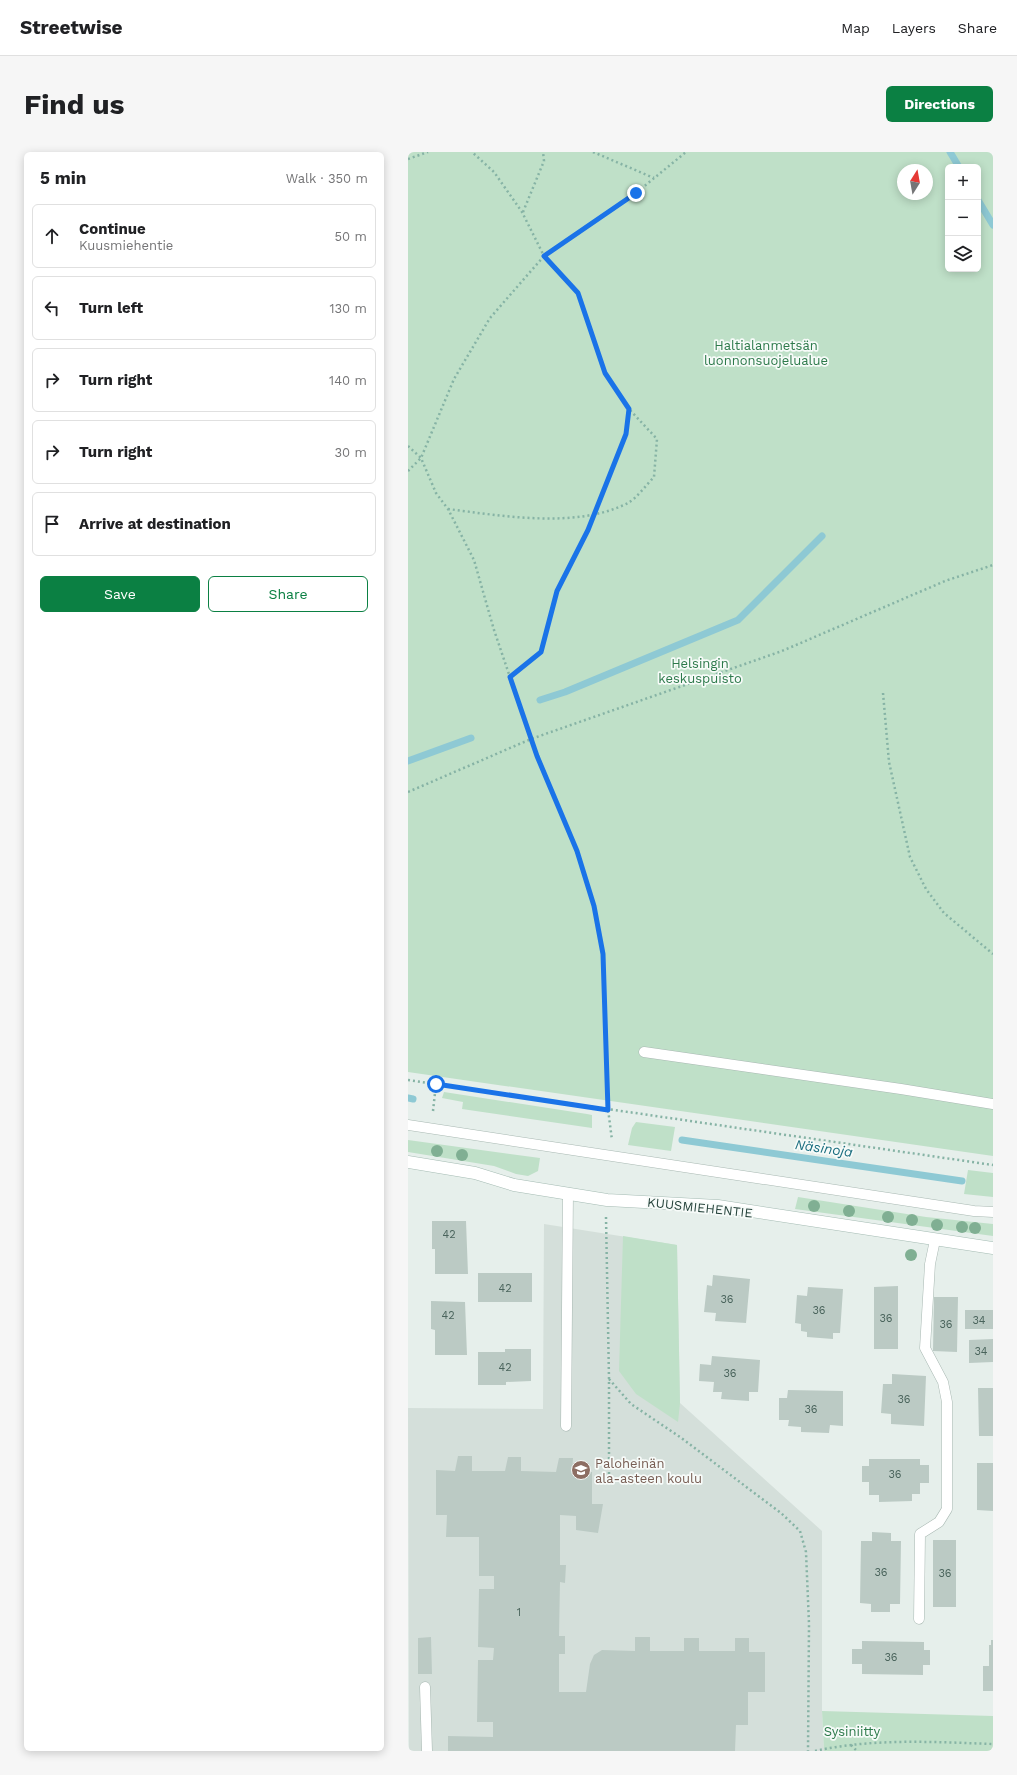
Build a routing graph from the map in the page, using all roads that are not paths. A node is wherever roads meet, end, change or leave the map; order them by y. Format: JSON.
{"nodes":[{"id":1,"x":644,"y":1052,"type":"dead end"},
{"id":2,"x":993,"y":1104,"type":"edge"},
{"id":3,"x":408,"y":1125,"type":"edge"},
{"id":4,"x":408,"y":1162,"type":"edge"},
{"id":5,"x":568,"y":1193,"type":"junction"},
{"id":6,"x":993,"y":1212,"type":"edge"},
{"id":7,"x":935,"y":1240,"type":"junction"},
{"id":8,"x":993,"y":1248,"type":"edge"},
{"id":9,"x":566,"y":1426,"type":"dead end"},
{"id":10,"x":919,"y":1619,"type":"dead end"},
{"id":11,"x":425,"y":1687,"type":"dead end"},
{"id":12,"x":427,"y":1751,"type":"edge"}],
"edges":[{"from":1,"to":2,"type":"lane"},
{"from":3,"to":6,"type":"lane"},
{"from":4,"to":5,"type":"main road","name":"KUUSMIEHENTIE"},
{"from":5,"to":7,"type":"main road","name":"KUUSMIEHENTIE"},
{"from":5,"to":9,"type":"lane"},
{"from":7,"to":8,"type":"main road","name":"KUUSMIEHENTIE"},
{"from":7,"to":10,"type":"lane"},
{"from":11,"to":12,"type":"lane"}]}
